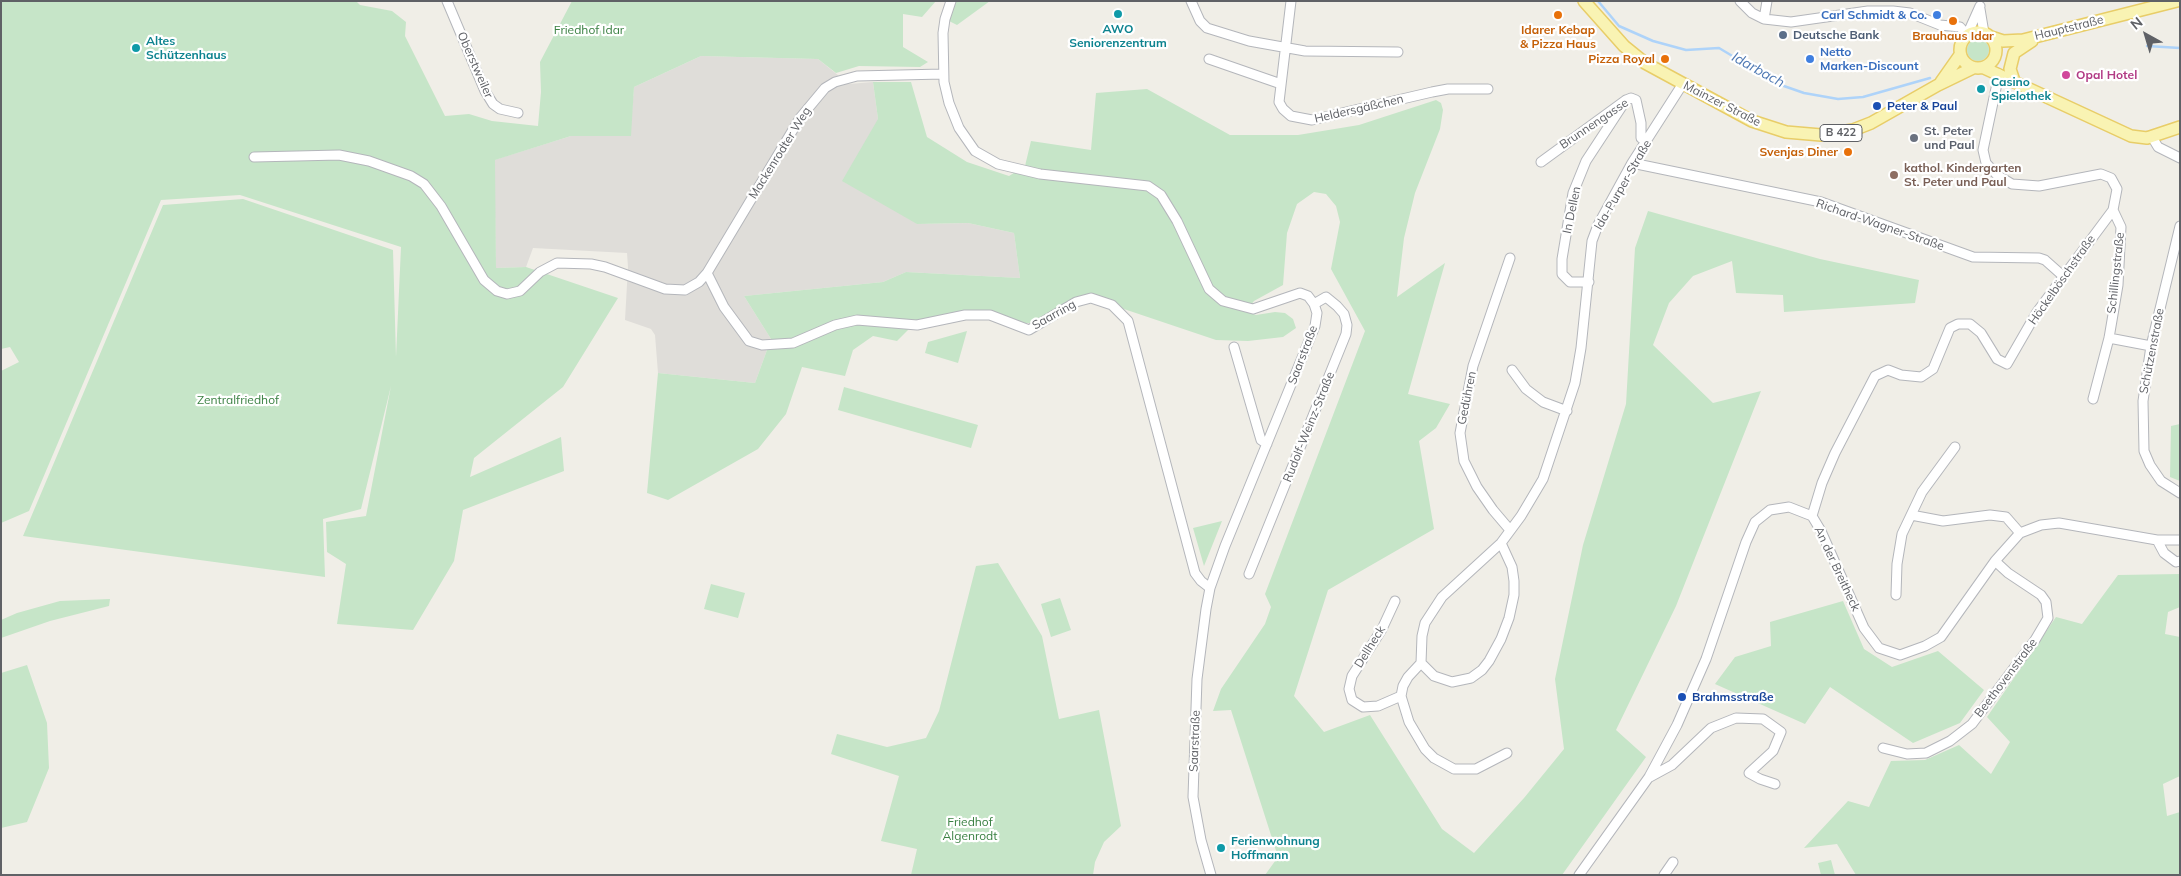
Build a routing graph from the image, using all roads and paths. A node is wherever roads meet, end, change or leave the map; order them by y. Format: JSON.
{"nodes":[{"id":1,"x":447,"y":1,"type":"edge"},
{"id":2,"x":951,"y":1,"type":"edge"},
{"id":3,"x":1191,"y":1,"type":"edge"},
{"id":4,"x":1291,"y":1,"type":"edge"},
{"id":5,"x":1584,"y":1,"type":"edge"},
{"id":6,"x":1740,"y":1,"type":"edge"},
{"id":7,"x":1768,"y":1,"type":"edge"},
{"id":8,"x":2177,"y":1,"type":"edge"},
{"id":9,"x":1980,"y":4,"type":"edge"},
{"id":10,"x":1893,"y":6,"type":"edge"},
{"id":11,"x":1764,"y":19,"type":"junction"},
{"id":12,"x":1967,"y":35,"type":"junction"},
{"id":13,"x":1987,"y":35,"type":"junction"},
{"id":14,"x":2040,"y":36,"type":"junction"},
{"id":15,"x":1286,"y":48,"type":"junction"},
{"id":16,"x":1398,"y":52,"type":"dead end"},
{"id":17,"x":1960,"y":55,"type":"junction"},
{"id":18,"x":1209,"y":59,"type":"dead end"},
{"id":19,"x":1978,"y":68,"type":"junction"},
{"id":20,"x":944,"y":74,"type":"junction"},
{"id":21,"x":1999,"y":74,"type":"junction"},
{"id":22,"x":2014,"y":81,"type":"junction"},
{"id":23,"x":1281,"y":84,"type":"junction"},
{"id":24,"x":1682,"y":85,"type":"junction"},
{"id":25,"x":1938,"y":85,"type":"junction"},
{"id":26,"x":1488,"y":89,"type":"dead end"},
{"id":27,"x":1626,"y":100,"type":"junction"},
{"id":28,"x":518,"y":113,"type":"dead end"},
{"id":29,"x":2180,"y":126,"type":"edge"},
{"id":30,"x":2152,"y":137,"type":"junction"},
{"id":31,"x":1647,"y":142,"type":"junction"},
{"id":32,"x":254,"y":158,"type":"dead end"},
{"id":33,"x":2180,"y":158,"type":"edge"},
{"id":34,"x":1541,"y":162,"type":"dead end"},
{"id":35,"x":1632,"y":163,"type":"junction"},
{"id":36,"x":2113,"y":210,"type":"junction"},
{"id":37,"x":2180,"y":226,"type":"edge"},
{"id":38,"x":1510,"y":258,"type":"dead end"},
{"id":39,"x":707,"y":273,"type":"junction"},
{"id":40,"x":2063,"y":276,"type":"junction"},
{"id":41,"x":1589,"y":282,"type":"junction"},
{"id":42,"x":1314,"y":304,"type":"junction"},
{"id":43,"x":2109,"y":338,"type":"junction"},
{"id":44,"x":2151,"y":346,"type":"junction"},
{"id":45,"x":1234,"y":348,"type":"dead end"},
{"id":46,"x":1512,"y":370,"type":"dead end"},
{"id":47,"x":2094,"y":399,"type":"dead end"},
{"id":48,"x":1567,"y":411,"type":"junction"},
{"id":49,"x":1267,"y":444,"type":"junction"},
{"id":50,"x":1955,"y":447,"type":"dead end"},
{"id":51,"x":2180,"y":493,"type":"edge"},
{"id":52,"x":1911,"y":515,"type":"junction"},
{"id":53,"x":1812,"y":516,"type":"junction"},
{"id":54,"x":1510,"y":530,"type":"junction"},
{"id":55,"x":2020,"y":533,"type":"junction"},
{"id":56,"x":2157,"y":540,"type":"junction"},
{"id":57,"x":2180,"y":540,"type":"edge"},
{"id":58,"x":1501,"y":543,"type":"junction"},
{"id":59,"x":1995,"y":561,"type":"junction"},
{"id":60,"x":2180,"y":561,"type":"edge"},
{"id":61,"x":1249,"y":574,"type":"dead end"},
{"id":62,"x":1210,"y":588,"type":"junction"},
{"id":63,"x":1896,"y":595,"type":"dead end"},
{"id":64,"x":1394,"y":601,"type":"dead end"},
{"id":65,"x":1421,"y":663,"type":"junction"},
{"id":66,"x":1401,"y":696,"type":"junction"},
{"id":67,"x":1883,"y":748,"type":"dead end"},
{"id":68,"x":1507,"y":753,"type":"dead end"},
{"id":69,"x":1649,"y":777,"type":"junction"},
{"id":70,"x":1775,"y":784,"type":"dead end"},
{"id":71,"x":1673,"y":862,"type":"dead end"},
{"id":72,"x":1211,"y":875,"type":"edge"},
{"id":73,"x":1579,"y":875,"type":"edge"},
{"id":74,"x":1664,"y":875,"type":"edge"}],
"edges":[{"from":1,"to":28,"type":"street","name":"Oberstweiler"},
{"from":2,"to":20,"type":"street"},
{"from":3,"to":15,"type":"street"},
{"from":4,"to":15,"type":"street","name":"Heldersgäßchen"},
{"from":5,"to":24,"type":"main road","name":"Mainzer Straße","number":"B 422"},
{"from":6,"to":11,"type":"street"},
{"from":7,"to":11,"type":"street"},
{"from":8,"to":14,"type":"main road","name":"Hauptstraße"},
{"from":9,"to":12,"type":"street"},
{"from":9,"to":13,"type":"street"},
{"from":10,"to":11,"type":"street"},
{"from":10,"to":12,"type":"street"},
{"from":12,"to":13,"type":"main road"},
{"from":12,"to":17,"type":"main road","number":"B 422"},
{"from":13,"to":14,"type":"main road","name":"Hauptstraße"},
{"from":13,"to":19,"type":"main road"},
{"from":14,"to":22,"type":"main road"},
{"from":15,"to":16,"type":"street"},
{"from":15,"to":23,"type":"street","name":"Heldersgäßchen"},
{"from":17,"to":19,"type":"main road"},
{"from":17,"to":25,"type":"main road","name":"Mainzer Straße","number":"B 422"},
{"from":18,"to":23,"type":"street"},
{"from":19,"to":21,"type":"main road"},
{"from":19,"to":25,"type":"main road","name":"Mainzer Straße","number":"B 422"},
{"from":20,"to":39,"type":"street","name":"Mackenrodter Weg"},
{"from":20,"to":42,"type":"street"},
{"from":21,"to":22,"type":"main road"},
{"from":21,"to":36,"type":"street"},
{"from":22,"to":30,"type":"main road"},
{"from":23,"to":26,"type":"street","name":"Heldersgäßchen"},
{"from":24,"to":25,"type":"main road","name":"Mainzer Straße","number":"B 422"},
{"from":24,"to":31,"type":"street","name":"Ida-Purper-Straße"},
{"from":27,"to":31,"type":"street","name":"Brunnengasse"},
{"from":27,"to":34,"type":"street","name":"Brunnengasse"},
{"from":27,"to":41,"type":"street","name":"In Dellen"},
{"from":29,"to":30,"type":"main road"},
{"from":30,"to":33,"type":"street"},
{"from":31,"to":35,"type":"street","name":"Ida-Purper-Straße"},
{"from":32,"to":39,"type":"street"},
{"from":35,"to":40,"type":"street","name":"Richard-Wagner-Straße"},
{"from":35,"to":41,"type":"street","name":"Ida-Purper-Straße"},
{"from":36,"to":40,"type":"street","name":"Höckelböschstraße"},
{"from":36,"to":43,"type":"street","name":"Schillingstraße"},
{"from":37,"to":44,"type":"street","name":"Schützenstraße"},
{"from":38,"to":54,"type":"street","name":"Gedühren"},
{"from":39,"to":62,"type":"street","name":"Saarring"},
{"from":40,"to":53,"type":"street","name":"Höckelböschstraße"},
{"from":41,"to":48,"type":"street","name":"Ida-Purper-Straße"},
{"from":42,"to":49,"type":"street","name":"Saarstraße"},
{"from":42,"to":61,"type":"street","name":"Rudolf-Weinz-Straße"},
{"from":43,"to":44,"type":"street"},
{"from":43,"to":47,"type":"street","name":"Schillingstraße"},
{"from":44,"to":51,"type":"street","name":"Schützenstraße"},
{"from":45,"to":49,"type":"street"},
{"from":46,"to":48,"type":"street"},
{"from":48,"to":54,"type":"street","name":"Ida-Purper-Straße"},
{"from":49,"to":62,"type":"street","name":"Saarstraße"},
{"from":50,"to":52,"type":"street"},
{"from":52,"to":55,"type":"street"},
{"from":52,"to":63,"type":"street"},
{"from":53,"to":59,"type":"street","name":"An der Breitheck"},
{"from":53,"to":69,"type":"street","name":"An der Breitheck"},
{"from":54,"to":58,"type":"street","name":"Ida-Purper-Straße"},
{"from":55,"to":56,"type":"street","name":"An der Breitheck"},
{"from":55,"to":59,"type":"street","name":"An der Breitheck"},
{"from":56,"to":57,"type":"street"},
{"from":56,"to":60,"type":"street"},
{"from":58,"to":65,"type":"street","name":"Ida-Purper-Straße"},
{"from":58,"to":65,"type":"street"},
{"from":59,"to":67,"type":"street","name":"Beethovenstraße"},
{"from":62,"to":72,"type":"street","name":"Saarstraße"},
{"from":64,"to":66,"type":"street","name":"Dellheck"},
{"from":65,"to":66,"type":"street"},
{"from":66,"to":68,"type":"street"},
{"from":69,"to":70,"type":"street"},
{"from":69,"to":73,"type":"street","name":"An der Breitheck"},
{"from":71,"to":74,"type":"street"}]}
